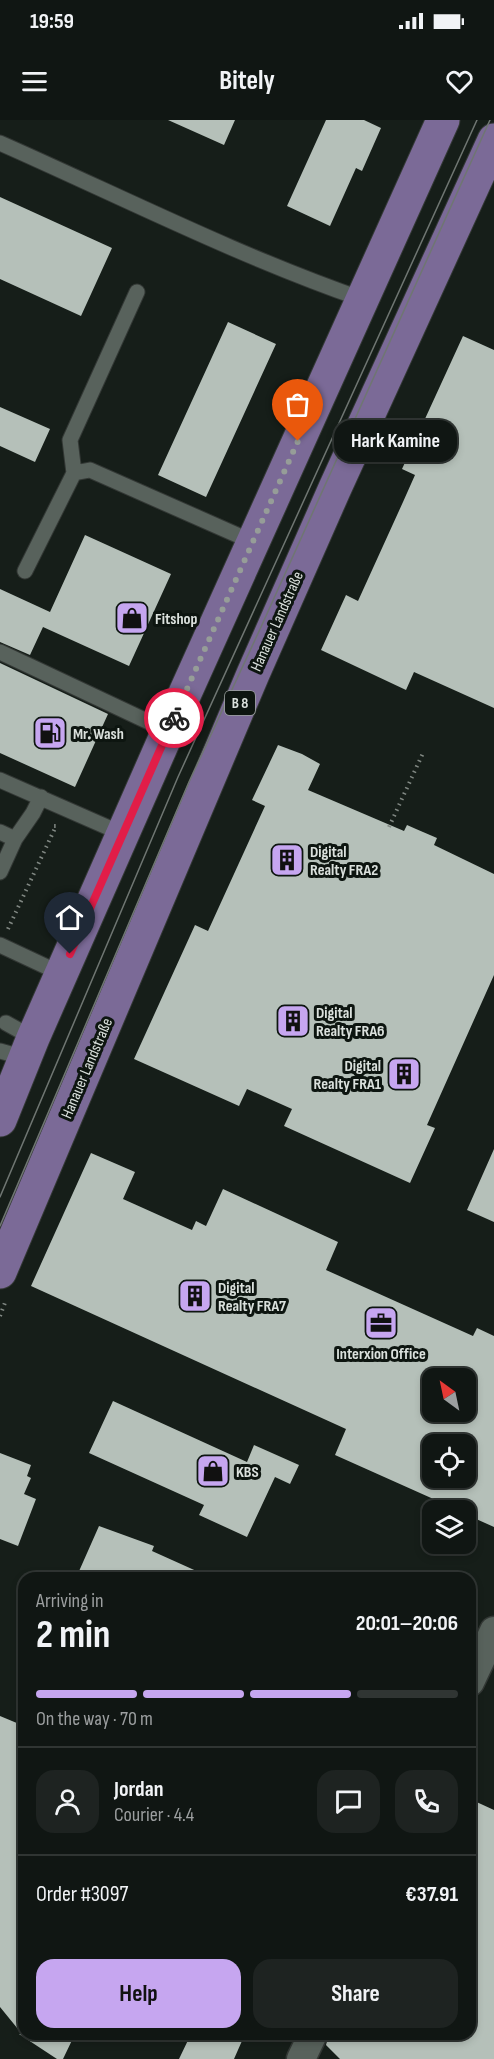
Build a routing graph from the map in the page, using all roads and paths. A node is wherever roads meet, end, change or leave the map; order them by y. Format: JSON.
{"nodes":[{"id":1,"x":443,"y":120,"type":"edge"},
{"id":2,"x":494,"y":140,"type":"edge"},
{"id":3,"x":0,"y":143,"type":"edge"},
{"id":4,"x":137,"y":292,"type":"dead end"},
{"id":5,"x":362,"y":298,"type":"junction"},
{"id":6,"x":74,"y":473,"type":"junction"},
{"id":7,"x":253,"y":542,"type":"junction"},
{"id":8,"x":25,"y":571,"type":"dead end"},
{"id":9,"x":0,"y":651,"type":"edge"},
{"id":10,"x":168,"y":730,"type":"junction"},
{"id":11,"x":423,"y":753,"type":"dead end"},
{"id":12,"x":0,"y":780,"type":"edge"},
{"id":13,"x":41,"y":797,"type":"junction"},
{"id":14,"x":47,"y":822,"type":"dead end"},
{"id":15,"x":389,"y":827,"type":"dead end"},
{"id":16,"x":0,"y":832,"type":"edge"},
{"id":17,"x":123,"y":834,"type":"junction"},
{"id":18,"x":15,"y":839,"type":"junction"},
{"id":19,"x":0,"y":872,"type":"edge"},
{"id":20,"x":2,"y":939,"type":"edge"},
{"id":21,"x":62,"y":974,"type":"junction"},
{"id":22,"x":16,"y":1043,"type":"edge"},
{"id":23,"x":0,"y":1120,"type":"edge"},
{"id":24,"x":0,"y":1272,"type":"edge"},
{"id":25,"x":494,"y":1631,"type":"edge"},
{"id":26,"x":476,"y":1669,"type":"edge"},
{"id":27,"x":310,"y":2040,"type":"edge"},
{"id":28,"x":301,"y":2059,"type":"edge"}],
"edges":[{"from":1,"to":5,"type":"main road"},
{"from":2,"to":24,"type":"main road","name":"Hanauer Landstraße","number":"B 8"},
{"from":3,"to":5,"type":"lane"},
{"from":4,"to":6,"type":"lane"},
{"from":5,"to":7,"type":"main road"},
{"from":6,"to":7,"type":"lane"},
{"from":6,"to":8,"type":"lane"},
{"from":7,"to":10,"type":"main road"},
{"from":9,"to":10,"type":"lane"},
{"from":10,"to":17,"type":"main road"},
{"from":11,"to":15,"type":"path"},
{"from":12,"to":13,"type":"lane"},
{"from":13,"to":17,"type":"lane"},
{"from":13,"to":18,"type":"lane"},
{"from":14,"to":20,"type":"path"},
{"from":16,"to":18,"type":"lane"},
{"from":17,"to":21,"type":"main road"},
{"from":18,"to":19,"type":"lane"},
{"from":20,"to":21,"type":"lane"},
{"from":21,"to":22,"type":"main road"},
{"from":22,"to":23,"type":"main road"},
{"from":25,"to":26,"type":"street"},
{"from":27,"to":28,"type":"street"}]}
